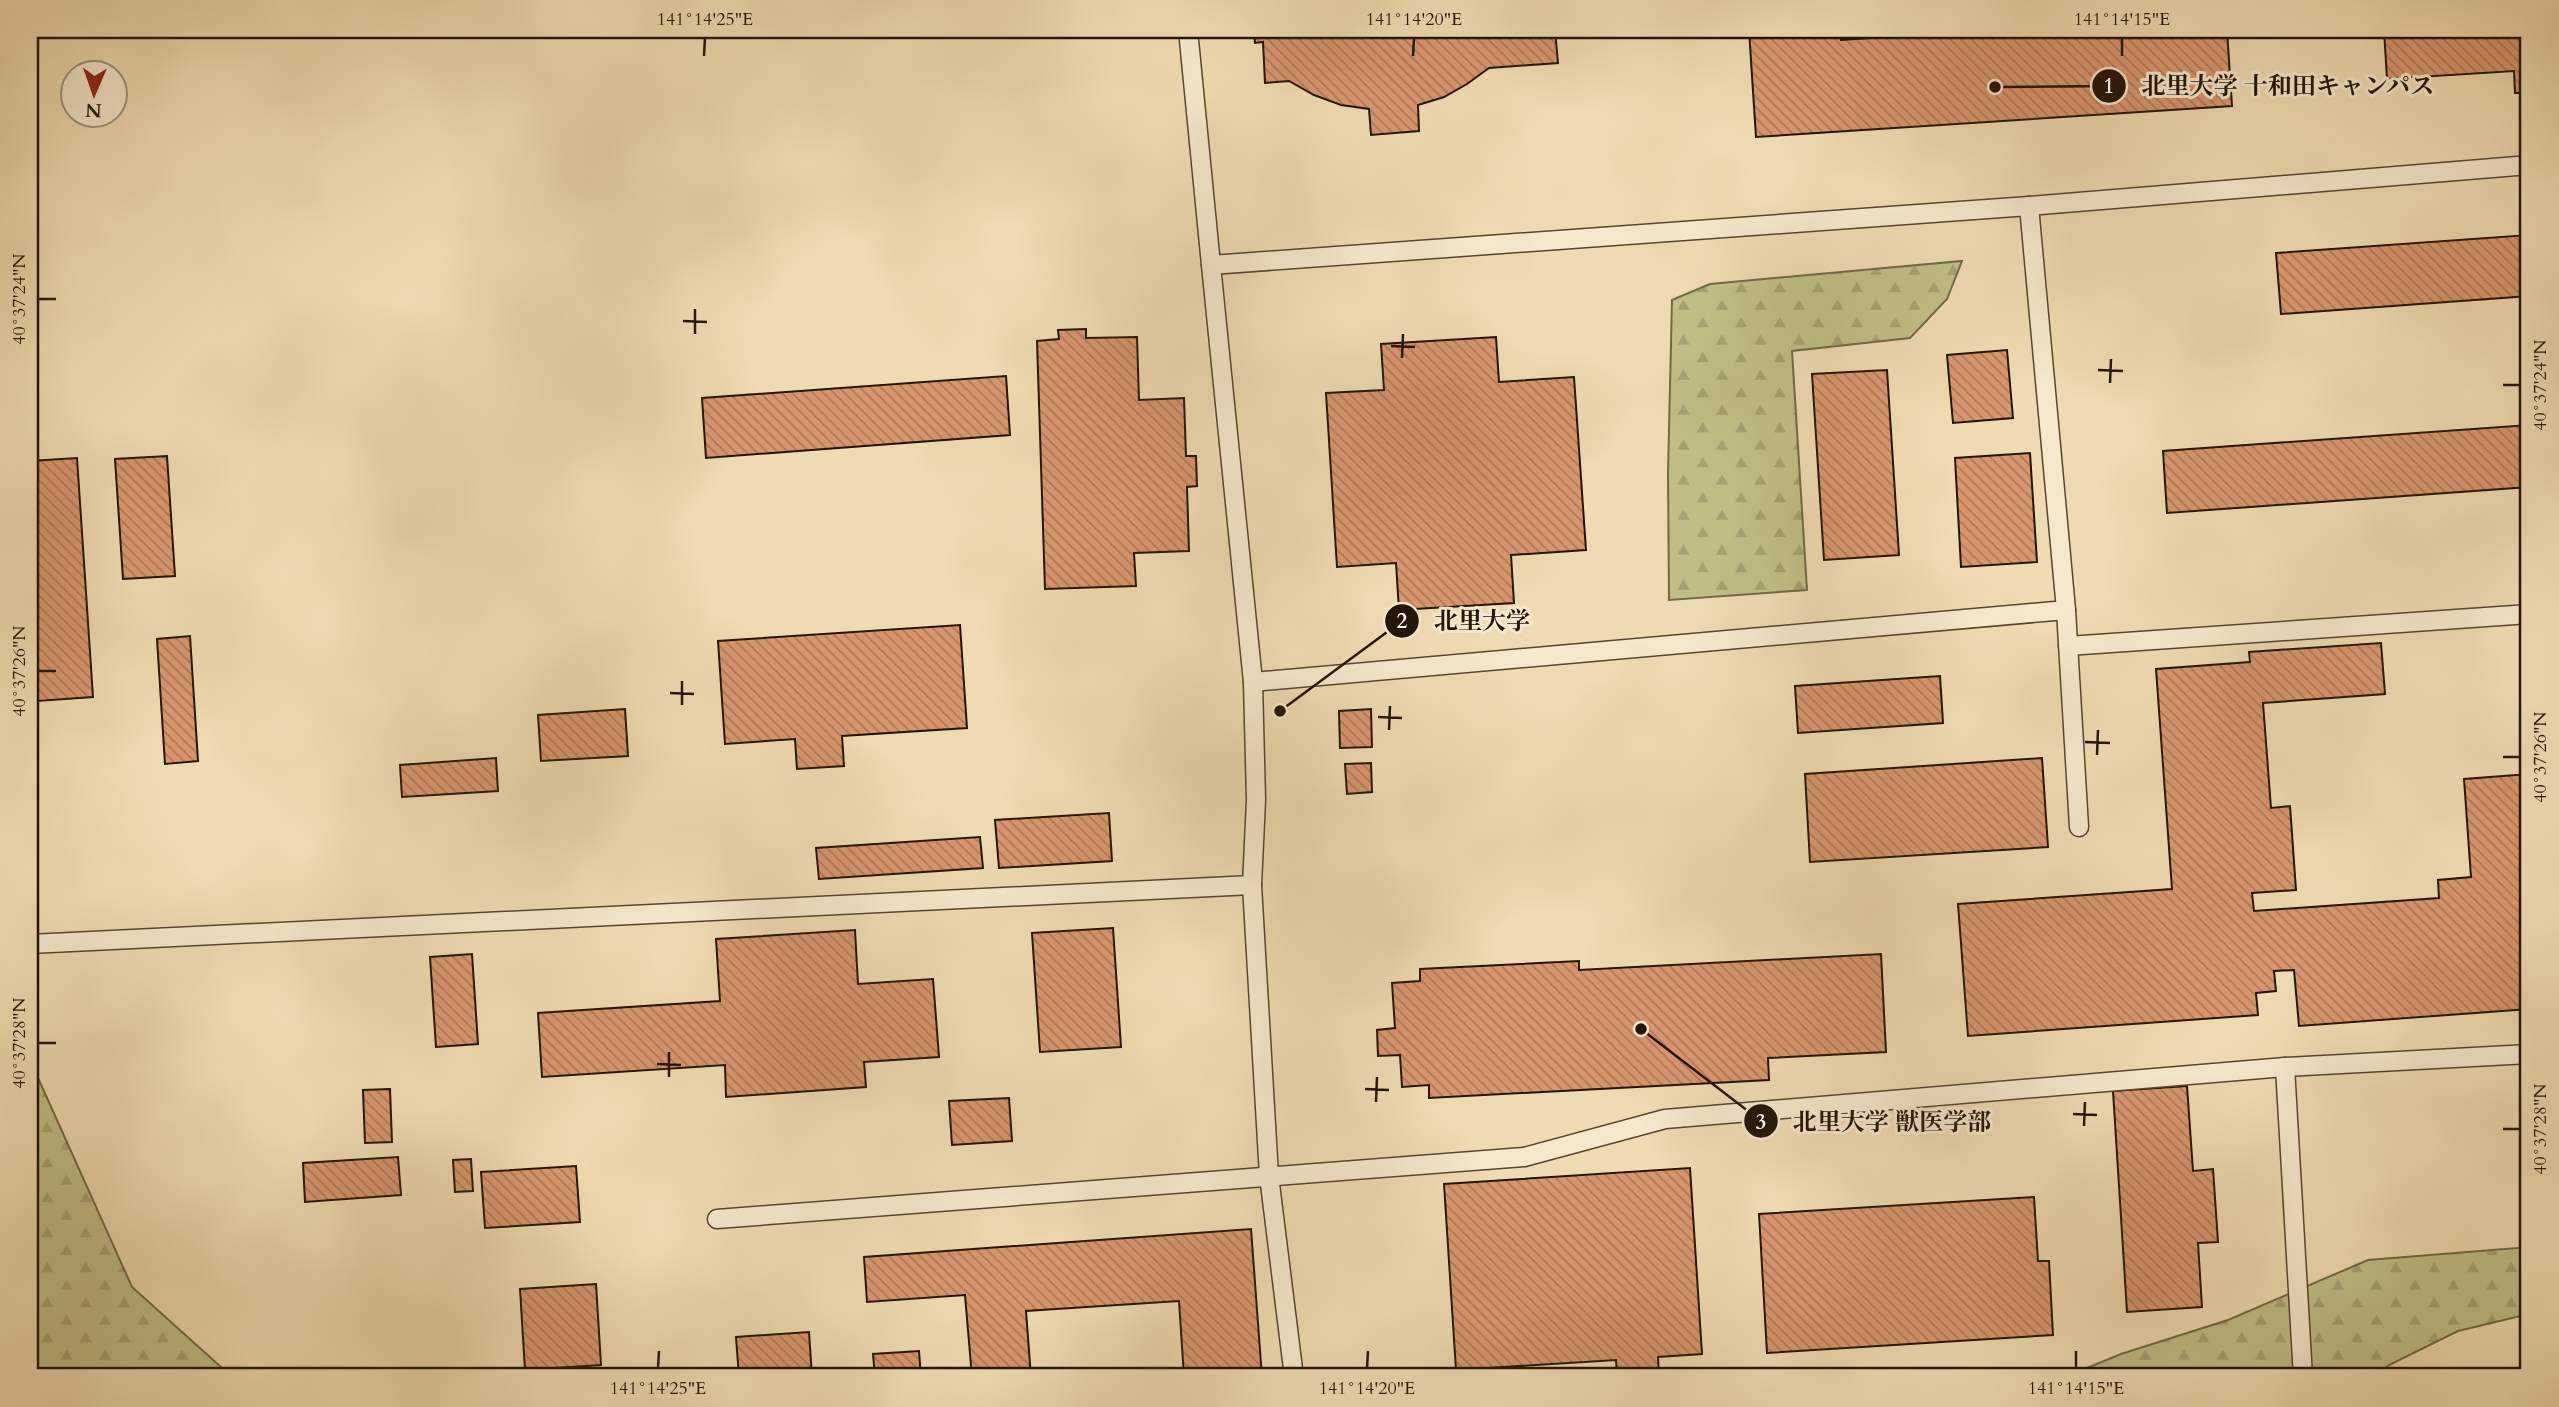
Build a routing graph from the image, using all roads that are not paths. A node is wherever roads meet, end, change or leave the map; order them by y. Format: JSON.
{"nodes":[{"id":1,"x":1188,"y":30,"type":"edge"},
{"id":2,"x":2529,"y":165,"type":"edge"},
{"id":3,"x":2029,"y":206,"type":"junction"},
{"id":4,"x":1211,"y":265,"type":"junction"},
{"id":5,"x":2066,"y":610,"type":"junction"},
{"id":6,"x":2529,"y":614,"type":"edge"},
{"id":7,"x":2068,"y":646,"type":"junction"},
{"id":8,"x":1253,"y":682,"type":"junction"},
{"id":9,"x":2079,"y":827,"type":"dead end"},
{"id":10,"x":1252,"y":885,"type":"junction"},
{"id":11,"x":30,"y":944,"type":"edge"},
{"id":12,"x":2529,"y":1054,"type":"edge"},
{"id":13,"x":2285,"y":1067,"type":"junction"},
{"id":14,"x":1269,"y":1176,"type":"junction"},
{"id":15,"x":717,"y":1219,"type":"dead end"},
{"id":16,"x":1294,"y":1377,"type":"edge"},
{"id":17,"x":2303,"y":1377,"type":"edge"}],
"edges":[{"from":1,"to":4,"type":"lane"},
{"from":2,"to":3,"type":"lane"},
{"from":3,"to":4,"type":"lane"},
{"from":3,"to":5,"type":"lane"},
{"from":4,"to":8,"type":"lane"},
{"from":5,"to":7,"type":"lane"},
{"from":5,"to":8,"type":"lane"},
{"from":6,"to":7,"type":"lane"},
{"from":7,"to":9,"type":"lane"},
{"from":8,"to":10,"type":"lane"},
{"from":10,"to":11,"type":"lane"},
{"from":10,"to":14,"type":"lane"},
{"from":12,"to":13,"type":"lane"},
{"from":13,"to":14,"type":"lane"},
{"from":13,"to":17,"type":"lane"},
{"from":14,"to":15,"type":"lane"},
{"from":14,"to":16,"type":"lane"}]}
